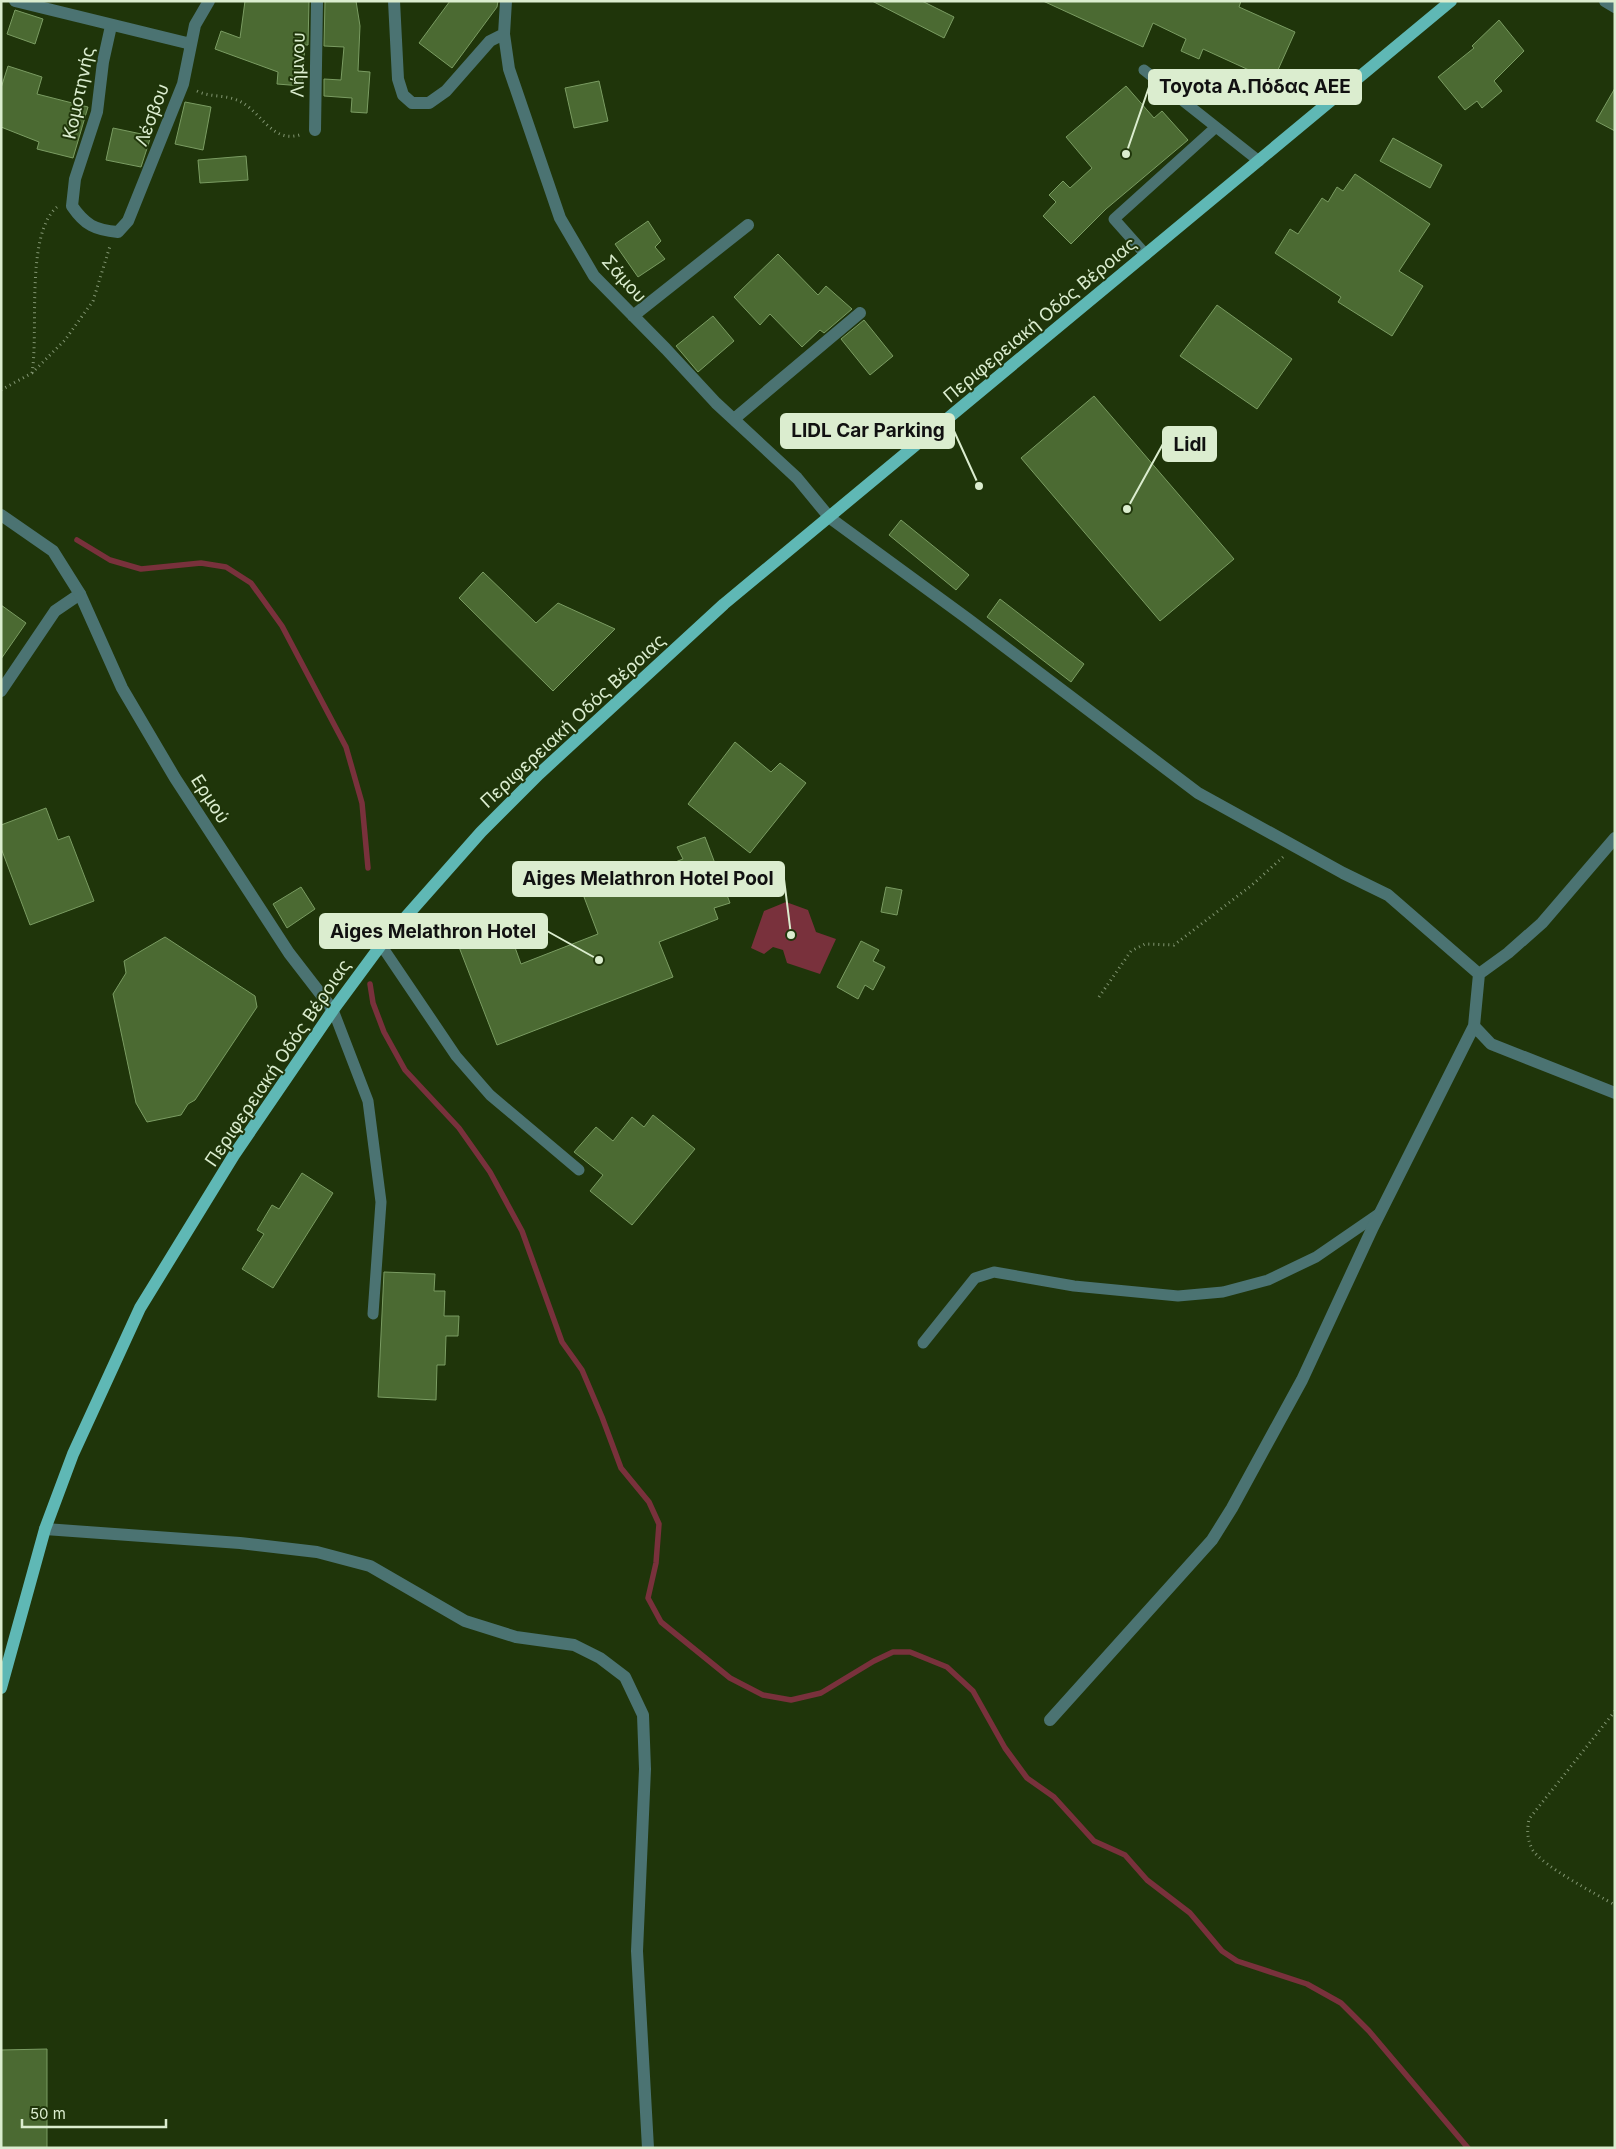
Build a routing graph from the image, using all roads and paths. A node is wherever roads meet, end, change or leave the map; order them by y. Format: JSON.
{"nodes":[{"id":1,"x":15,"y":1,"type":"edge"},
{"id":2,"x":209,"y":1,"type":"edge"},
{"id":3,"x":317,"y":1,"type":"edge"},
{"id":4,"x":394,"y":1,"type":"edge"},
{"id":5,"x":506,"y":1,"type":"edge"},
{"id":6,"x":1451,"y":1,"type":"edge"},
{"id":7,"x":1605,"y":1,"type":"edge"},
{"id":8,"x":1615,"y":7,"type":"edge"},
{"id":9,"x":111,"y":26,"type":"junction"},
{"id":10,"x":504,"y":34,"type":"junction"},
{"id":11,"x":191,"y":44,"type":"junction"},
{"id":12,"x":1144,"y":70,"type":"dead end"},
{"id":13,"x":183,"y":84,"type":"junction"},
{"id":14,"x":1216,"y":127,"type":"junction"},
{"id":15,"x":315,"y":130,"type":"joint"},
{"id":16,"x":1259,"y":161,"type":"junction"},
{"id":17,"x":72,"y":196,"type":"junction"},
{"id":18,"x":748,"y":225,"type":"dead end"},
{"id":19,"x":113,"y":232,"type":"junction"},
{"id":20,"x":1146,"y":255,"type":"junction"},
{"id":21,"x":860,"y":313,"type":"dead end"},
{"id":22,"x":633,"y":316,"type":"junction"},
{"id":23,"x":32,"y":373,"type":"junction"},
{"id":24,"x":1,"y":390,"type":"edge"},
{"id":25,"x":734,"y":419,"type":"junction"},
{"id":26,"x":1,"y":515,"type":"edge"},
{"id":27,"x":830,"y":518,"type":"junction"},
{"id":28,"x":80,"y":594,"type":"junction"},
{"id":29,"x":1,"y":692,"type":"edge"},
{"id":30,"x":1615,"y":838,"type":"edge"},
{"id":31,"x":1294,"y":846,"type":"junction"},
{"id":32,"x":381,"y":945,"type":"junction"},
{"id":33,"x":1479,"y":974,"type":"junction"},
{"id":34,"x":1099,"y":997,"type":"dead end"},
{"id":35,"x":333,"y":1010,"type":"junction"},
{"id":36,"x":1474,"y":1026,"type":"junction"},
{"id":37,"x":1615,"y":1093,"type":"edge"},
{"id":38,"x":579,"y":1170,"type":"dead end"},
{"id":39,"x":1380,"y":1213,"type":"junction"},
{"id":40,"x":373,"y":1314,"type":"dead end"},
{"id":41,"x":923,"y":1343,"type":"dead end"},
{"id":42,"x":46,"y":1529,"type":"junction"},
{"id":43,"x":1,"y":1688,"type":"edge"},
{"id":44,"x":1615,"y":1710,"type":"edge"},
{"id":45,"x":1050,"y":1720,"type":"dead end"},
{"id":46,"x":1615,"y":1905,"type":"edge"},
{"id":47,"x":648,"y":2148,"type":"edge"}],
"edges":[{"from":1,"to":9,"type":"street"},
{"from":2,"to":11,"type":"street","name":"Λέσβου"},
{"from":3,"to":15,"type":"street","name":"Λήμνου"},
{"from":4,"to":10,"type":"street"},
{"from":5,"to":10,"type":"street","name":"Σάμου"},
{"from":6,"to":16,"type":"main road","name":"Περιφερειακή Οδός Βέροιας"},
{"from":7,"to":8,"type":"street"},
{"from":9,"to":11,"type":"street"},
{"from":9,"to":17,"type":"street","name":"Κομοτηνής"},
{"from":10,"to":22,"type":"street","name":"Σάμου"},
{"from":11,"to":13,"type":"street","name":"Λέσβου"},
{"from":12,"to":14,"type":"lane"},
{"from":13,"to":15,"type":"path"},
{"from":13,"to":19,"type":"street","name":"Λέσβου"},
{"from":14,"to":16,"type":"lane"},
{"from":14,"to":20,"type":"lane"},
{"from":16,"to":20,"type":"main road","name":"Περιφερειακή Οδός Βέροιας"},
{"from":17,"to":19,"type":"street"},
{"from":17,"to":23,"type":"path"},
{"from":18,"to":22,"type":"street"},
{"from":19,"to":23,"type":"path"},
{"from":20,"to":27,"type":"main road","name":"Περιφερειακή Οδός Βέροιας"},
{"from":21,"to":25,"type":"street"},
{"from":22,"to":25,"type":"street","name":"Σάμου"},
{"from":23,"to":24,"type":"path"},
{"from":25,"to":27,"type":"street","name":"Σάμου"},
{"from":26,"to":28,"type":"street","name":"Ερμού"},
{"from":27,"to":31,"type":"street","name":"Σάμου"},
{"from":27,"to":32,"type":"main road","name":"Περιφερειακή Οδός Βέροιας"},
{"from":28,"to":29,"type":"street"},
{"from":28,"to":35,"type":"street","name":"Ερμού"},
{"from":30,"to":33,"type":"street"},
{"from":31,"to":33,"type":"street","name":"Σάμου"},
{"from":31,"to":34,"type":"path"},
{"from":32,"to":35,"type":"main road","name":"Περιφερειακή Οδός Βέροιας"},
{"from":32,"to":38,"type":"lane"},
{"from":33,"to":36,"type":"street"},
{"from":35,"to":40,"type":"lane"},
{"from":35,"to":42,"type":"main road","name":"Περιφερειακή Οδός Βέροιας"},
{"from":36,"to":37,"type":"street"},
{"from":36,"to":39,"type":"street"},
{"from":39,"to":41,"type":"lane"},
{"from":39,"to":45,"type":"street"},
{"from":42,"to":43,"type":"main road","name":"Περιφερειακή Οδός Βέροιας"},
{"from":42,"to":47,"type":"street"},
{"from":44,"to":46,"type":"path"}]}
